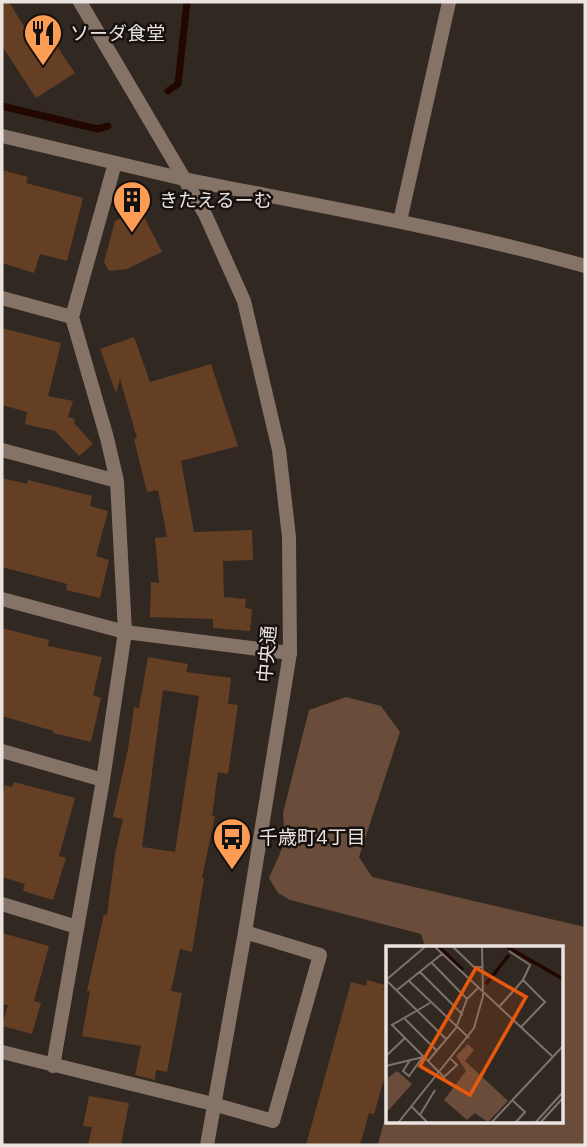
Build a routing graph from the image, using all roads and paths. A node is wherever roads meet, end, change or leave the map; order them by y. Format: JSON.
{"nodes":[{"id":1,"x":80,"y":2,"type":"edge"},
{"id":2,"x":449,"y":2,"type":"edge"},
{"id":3,"x":2,"y":136,"type":"edge"},
{"id":4,"x":115,"y":163,"type":"junction"},
{"id":5,"x":184,"y":179,"type":"junction"},
{"id":6,"x":400,"y":220,"type":"junction"},
{"id":7,"x":585,"y":266,"type":"edge"},
{"id":8,"x":2,"y":298,"type":"edge"},
{"id":9,"x":72,"y":317,"type":"junction"},
{"id":10,"x":2,"y":450,"type":"edge"},
{"id":11,"x":117,"y":481,"type":"junction"},
{"id":12,"x":2,"y":599,"type":"edge"},
{"id":13,"x":125,"y":632,"type":"junction"},
{"id":14,"x":289,"y":653,"type":"junction"},
{"id":15,"x":2,"y":751,"type":"edge"},
{"id":16,"x":103,"y":780,"type":"junction"},
{"id":17,"x":2,"y":904,"type":"edge"},
{"id":18,"x":77,"y":927,"type":"junction"},
{"id":19,"x":245,"y":932,"type":"junction"},
{"id":20,"x":2,"y":1052,"type":"edge"},
{"id":21,"x":53,"y":1066,"type":"junction"},
{"id":22,"x":213,"y":1104,"type":"junction"},
{"id":23,"x":207,"y":1145,"type":"edge"}],
"edges":[{"from":1,"to":5,"type":"street","name":"中央通"},
{"from":2,"to":6,"type":"street"},
{"from":3,"to":4,"type":"street"},
{"from":4,"to":5,"type":"street"},
{"from":4,"to":9,"type":"street"},
{"from":5,"to":6,"type":"street"},
{"from":5,"to":14,"type":"street","name":"中央通"},
{"from":6,"to":7,"type":"street"},
{"from":8,"to":9,"type":"street"},
{"from":9,"to":11,"type":"street"},
{"from":10,"to":11,"type":"street"},
{"from":11,"to":13,"type":"street"},
{"from":12,"to":13,"type":"street"},
{"from":13,"to":14,"type":"street"},
{"from":13,"to":16,"type":"street"},
{"from":14,"to":19,"type":"street","name":"中央通"},
{"from":15,"to":16,"type":"street"},
{"from":16,"to":18,"type":"street"},
{"from":17,"to":18,"type":"street"},
{"from":18,"to":21,"type":"street"},
{"from":19,"to":22,"type":"street","name":"中央通"},
{"from":19,"to":22,"type":"street"},
{"from":20,"to":21,"type":"street"},
{"from":21,"to":22,"type":"street"},
{"from":22,"to":23,"type":"street","name":"中央通"}]}
